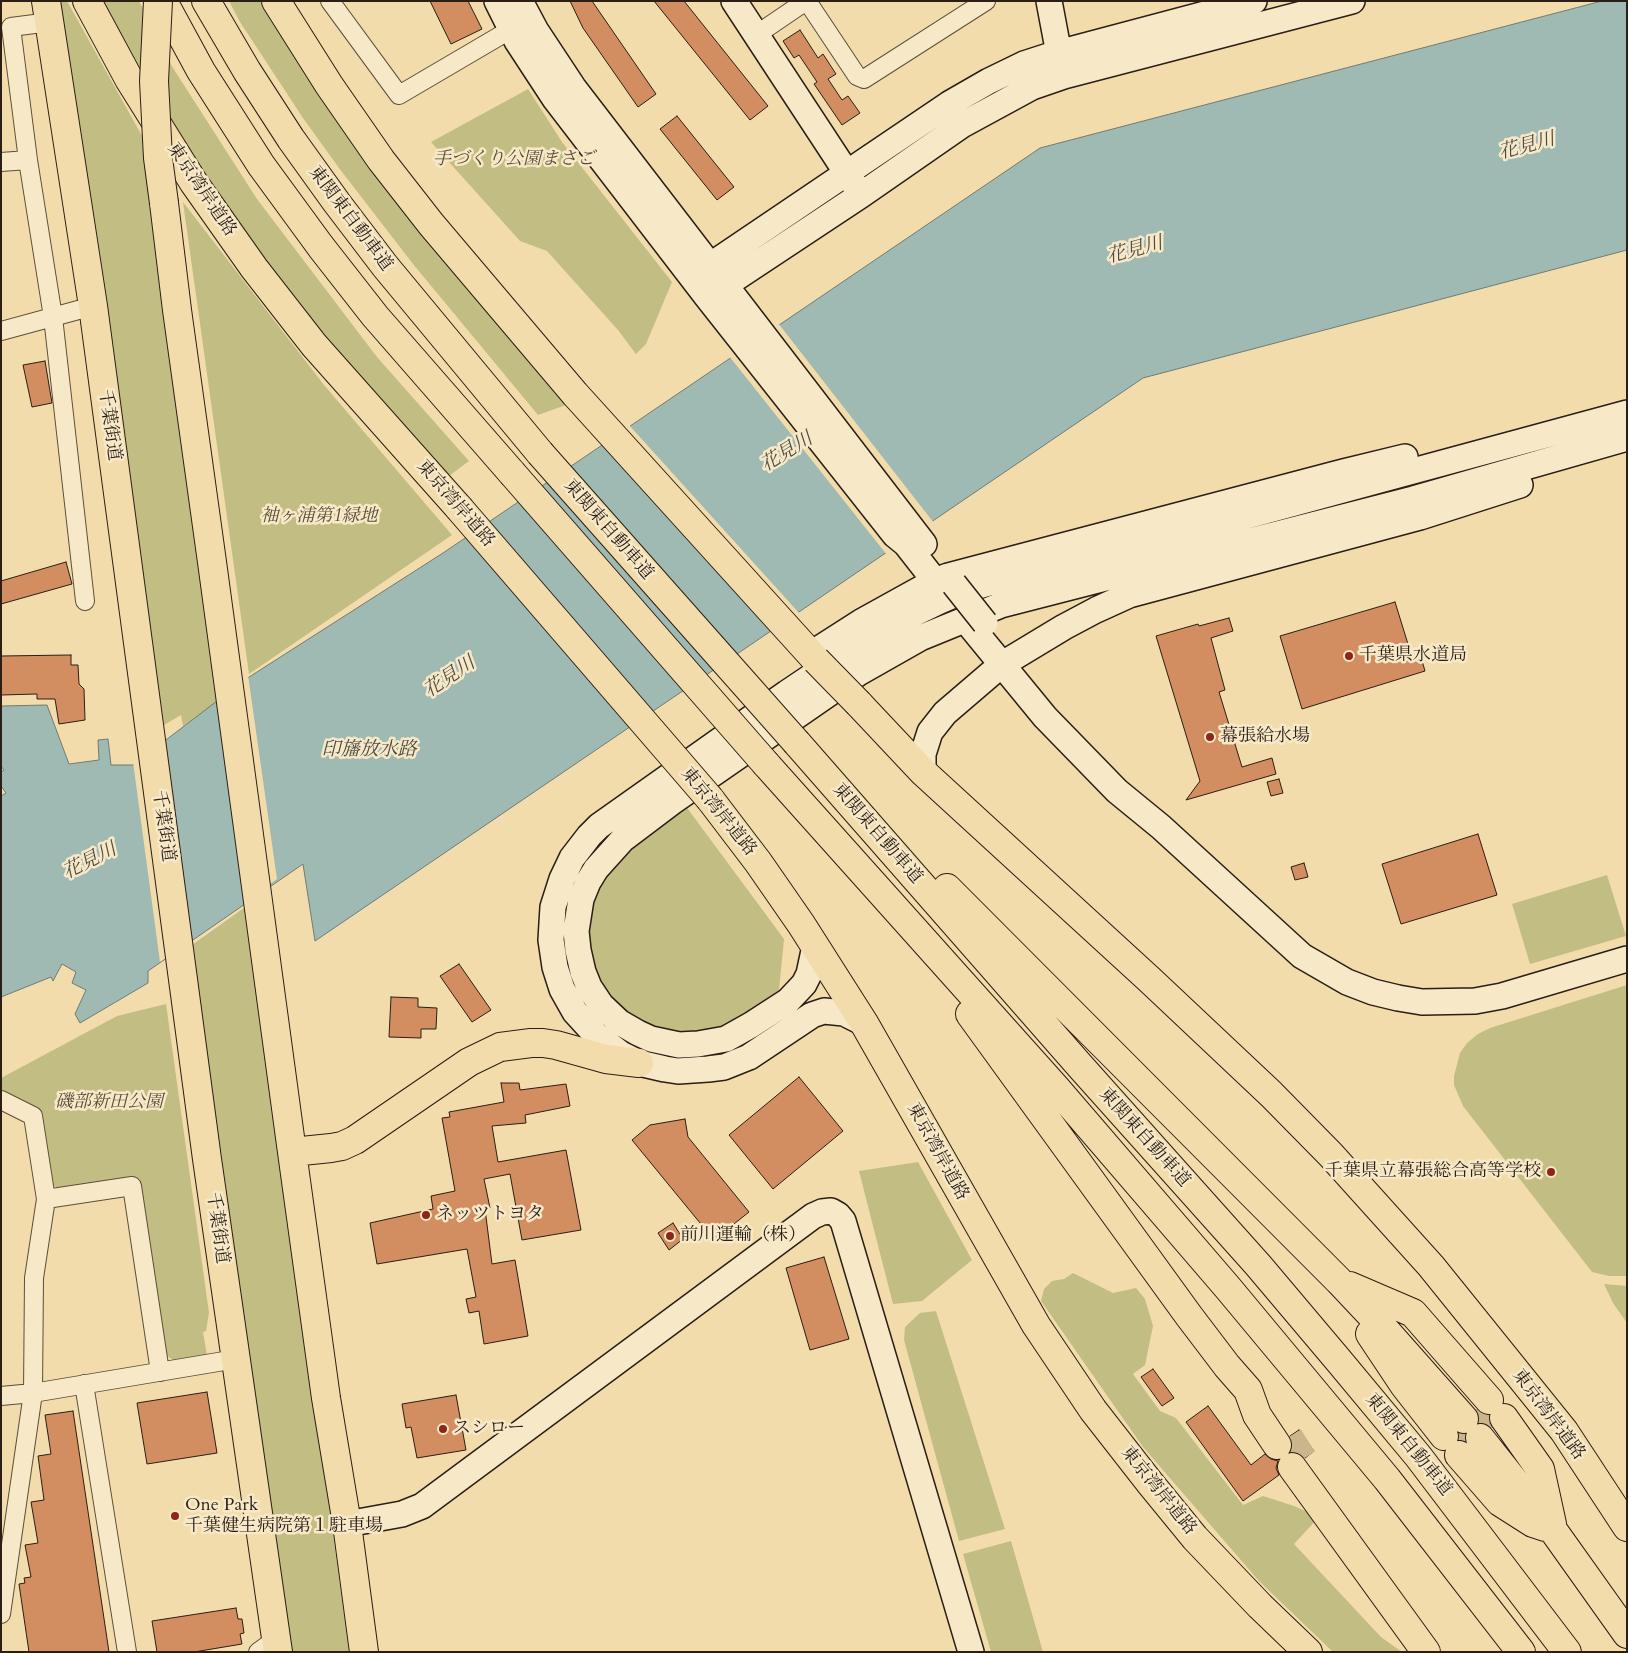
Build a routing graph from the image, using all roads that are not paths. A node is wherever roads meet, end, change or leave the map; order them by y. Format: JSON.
{"nodes":[{"id":1,"x":87,"y":1,"type":"edge"},
{"id":2,"x":158,"y":1,"type":"edge"},
{"id":3,"x":162,"y":1,"type":"edge"},
{"id":4,"x":206,"y":1,"type":"edge"},
{"id":5,"x":276,"y":1,"type":"edge"},
{"id":6,"x":330,"y":1,"type":"edge"},
{"id":7,"x":497,"y":1,"type":"edge"},
{"id":8,"x":734,"y":1,"type":"edge"},
{"id":9,"x":806,"y":1,"type":"edge"},
{"id":10,"x":986,"y":1,"type":"edge"},
{"id":11,"x":1049,"y":1,"type":"edge"},
{"id":12,"x":1254,"y":1,"type":"edge"},
{"id":13,"x":1352,"y":1,"type":"edge"},
{"id":14,"x":1284,"y":10,"type":"edge"},
{"id":15,"x":48,"y":12,"type":"edge"},
{"id":16,"x":520,"y":16,"type":"edge"},
{"id":17,"x":756,"y":35,"type":"junction"},
{"id":18,"x":1061,"y":65,"type":"junction"},
{"id":19,"x":28,"y":160,"type":"junction"},
{"id":20,"x":1,"y":162,"type":"edge"},
{"id":21,"x":847,"y":174,"type":"junction"},
{"id":22,"x":861,"y":195,"type":"junction"},
{"id":23,"x":708,"y":281,"type":"junction"},
{"id":24,"x":93,"y":306,"type":"junction"},
{"id":25,"x":53,"y":317,"type":"junction"},
{"id":26,"x":1,"y":332,"type":"edge"},
{"id":27,"x":1627,"y":413,"type":"edge"},
{"id":28,"x":1627,"y":438,"type":"edge"},
{"id":29,"x":1500,"y":448,"type":"junction"},
{"id":30,"x":945,"y":583,"type":"junction"},
{"id":31,"x":84,"y":601,"type":"dead end"},
{"id":32,"x":811,"y":654,"type":"junction"},
{"id":33,"x":1007,"y":661,"type":"junction"},
{"id":34,"x":923,"y":772,"type":"junction"},
{"id":35,"x":835,"y":786,"type":"junction"},
{"id":36,"x":923,"y":939,"type":"junction"},
{"id":37,"x":815,"y":946,"type":"junction"},
{"id":38,"x":1627,"y":959,"type":"edge"},
{"id":39,"x":864,"y":1023,"type":"junction"},
{"id":40,"x":639,"y":1063,"type":"junction"},
{"id":41,"x":1,"y":1100,"type":"edge"},
{"id":42,"x":292,"y":1152,"type":"junction"},
{"id":43,"x":46,"y":1199,"type":"junction"},
{"id":44,"x":1339,"y":1281,"type":"junction"},
{"id":45,"x":236,"y":1359,"type":"junction"},
{"id":46,"x":160,"y":1372,"type":"junction"},
{"id":47,"x":84,"y":1384,"type":"junction"},
{"id":48,"x":33,"y":1393,"type":"junction"},
{"id":49,"x":1,"y":1396,"type":"edge"},
{"id":50,"x":1473,"y":1428,"type":"junction"},
{"id":51,"x":347,"y":1524,"type":"junction"},
{"id":52,"x":1627,"y":1527,"type":"edge"},
{"id":53,"x":1553,"y":1530,"type":"junction"},
{"id":54,"x":6,"y":1549,"type":"edge"},
{"id":55,"x":1,"y":1614,"type":"edge"},
{"id":56,"x":1627,"y":1634,"type":"edge"},
{"id":57,"x":271,"y":1648,"type":"edge"},
{"id":58,"x":127,"y":1652,"type":"edge"},
{"id":59,"x":364,"y":1652,"type":"edge"},
{"id":60,"x":971,"y":1652,"type":"edge"},
{"id":61,"x":1308,"y":1652,"type":"edge"},
{"id":62,"x":1426,"y":1652,"type":"edge"},
{"id":63,"x":1521,"y":1652,"type":"edge"},
{"id":64,"x":1567,"y":1652,"type":"edge"}],
"edges":[{"from":1,"to":37,"type":"highway","name":"東京湾岸道路","bridge":true},
{"from":2,"to":42,"type":"highway","bridge":true},
{"from":3,"to":36,"type":"highway","name":"東関東自動車道","bridge":true},
{"from":4,"to":35,"type":"highway","name":"東関東自動車道","bridge":true},
{"from":5,"to":32,"type":"highway","name":"東京湾岸道路"},
{"from":6,"to":16,"type":"street"},
{"from":7,"to":16,"type":"street"},
{"from":8,"to":17,"type":"street"},
{"from":9,"to":10,"type":"street"},
{"from":9,"to":17,"type":"street"},
{"from":11,"to":18,"type":"street"},
{"from":12,"to":18,"type":"street"},
{"from":13,"to":14,"type":"street"},
{"from":14,"to":18,"type":"street"},
{"from":15,"to":19,"type":"street"},
{"from":15,"to":24,"type":"highway","name":"千葉街道"},
{"from":16,"to":23,"type":"street"},
{"from":17,"to":21,"type":"street"},
{"from":18,"to":21,"type":"street"},
{"from":18,"to":22,"type":"street"},
{"from":19,"to":20,"type":"street"},
{"from":19,"to":25,"type":"street"},
{"from":21,"to":22,"type":"street"},
{"from":21,"to":23,"type":"street"},
{"from":22,"to":23,"type":"street"},
{"from":23,"to":30,"type":"street"},
{"from":24,"to":25,"type":"street"},
{"from":24,"to":45,"type":"highway","name":"千葉街道"},
{"from":25,"to":26,"type":"street"},
{"from":25,"to":31,"type":"street"},
{"from":27,"to":29,"type":"street"},
{"from":28,"to":33,"type":"street"},
{"from":28,"to":37,"type":"street"},
{"from":29,"to":30,"type":"street"},
{"from":29,"to":40,"type":"street"},
{"from":30,"to":32,"type":"street"},
{"from":30,"to":33,"type":"street","bridge":true},
{"from":32,"to":34,"type":"highway","name":"東京湾岸道路","bridge":true},
{"from":33,"to":34,"type":"street"},
{"from":33,"to":38,"type":"street"},
{"from":34,"to":52,"type":"highway","name":"東京湾岸道路"},
{"from":35,"to":44,"type":"highway"},
{"from":35,"to":64,"type":"highway","name":"東関東自動車道"},
{"from":36,"to":62,"type":"highway"},
{"from":36,"to":63,"type":"highway","name":"東関東自動車道"},
{"from":37,"to":39,"type":"highway","name":"東京湾岸道路"},
{"from":39,"to":40,"type":"street"},
{"from":39,"to":61,"type":"highway","name":"東京湾岸道路"},
{"from":40,"to":42,"type":"highway"},
{"from":41,"to":43,"type":"street"},
{"from":42,"to":51,"type":"highway"},
{"from":43,"to":46,"type":"street"},
{"from":43,"to":48,"type":"street"},
{"from":44,"to":50,"type":"highway"},
{"from":44,"to":50,"type":"highway"},
{"from":44,"to":50,"type":"highway"},
{"from":45,"to":46,"type":"street"},
{"from":45,"to":57,"type":"highway","name":"千葉街道"},
{"from":46,"to":47,"type":"street"},
{"from":47,"to":48,"type":"street"},
{"from":47,"to":58,"type":"street"},
{"from":48,"to":49,"type":"street"},
{"from":48,"to":54,"type":"street"},
{"from":50,"to":53,"type":"highway"},
{"from":50,"to":53,"type":"highway"},
{"from":51,"to":59,"type":"highway"},
{"from":51,"to":60,"type":"street"},
{"from":53,"to":56,"type":"highway"},
{"from":54,"to":55,"type":"street"}]}
